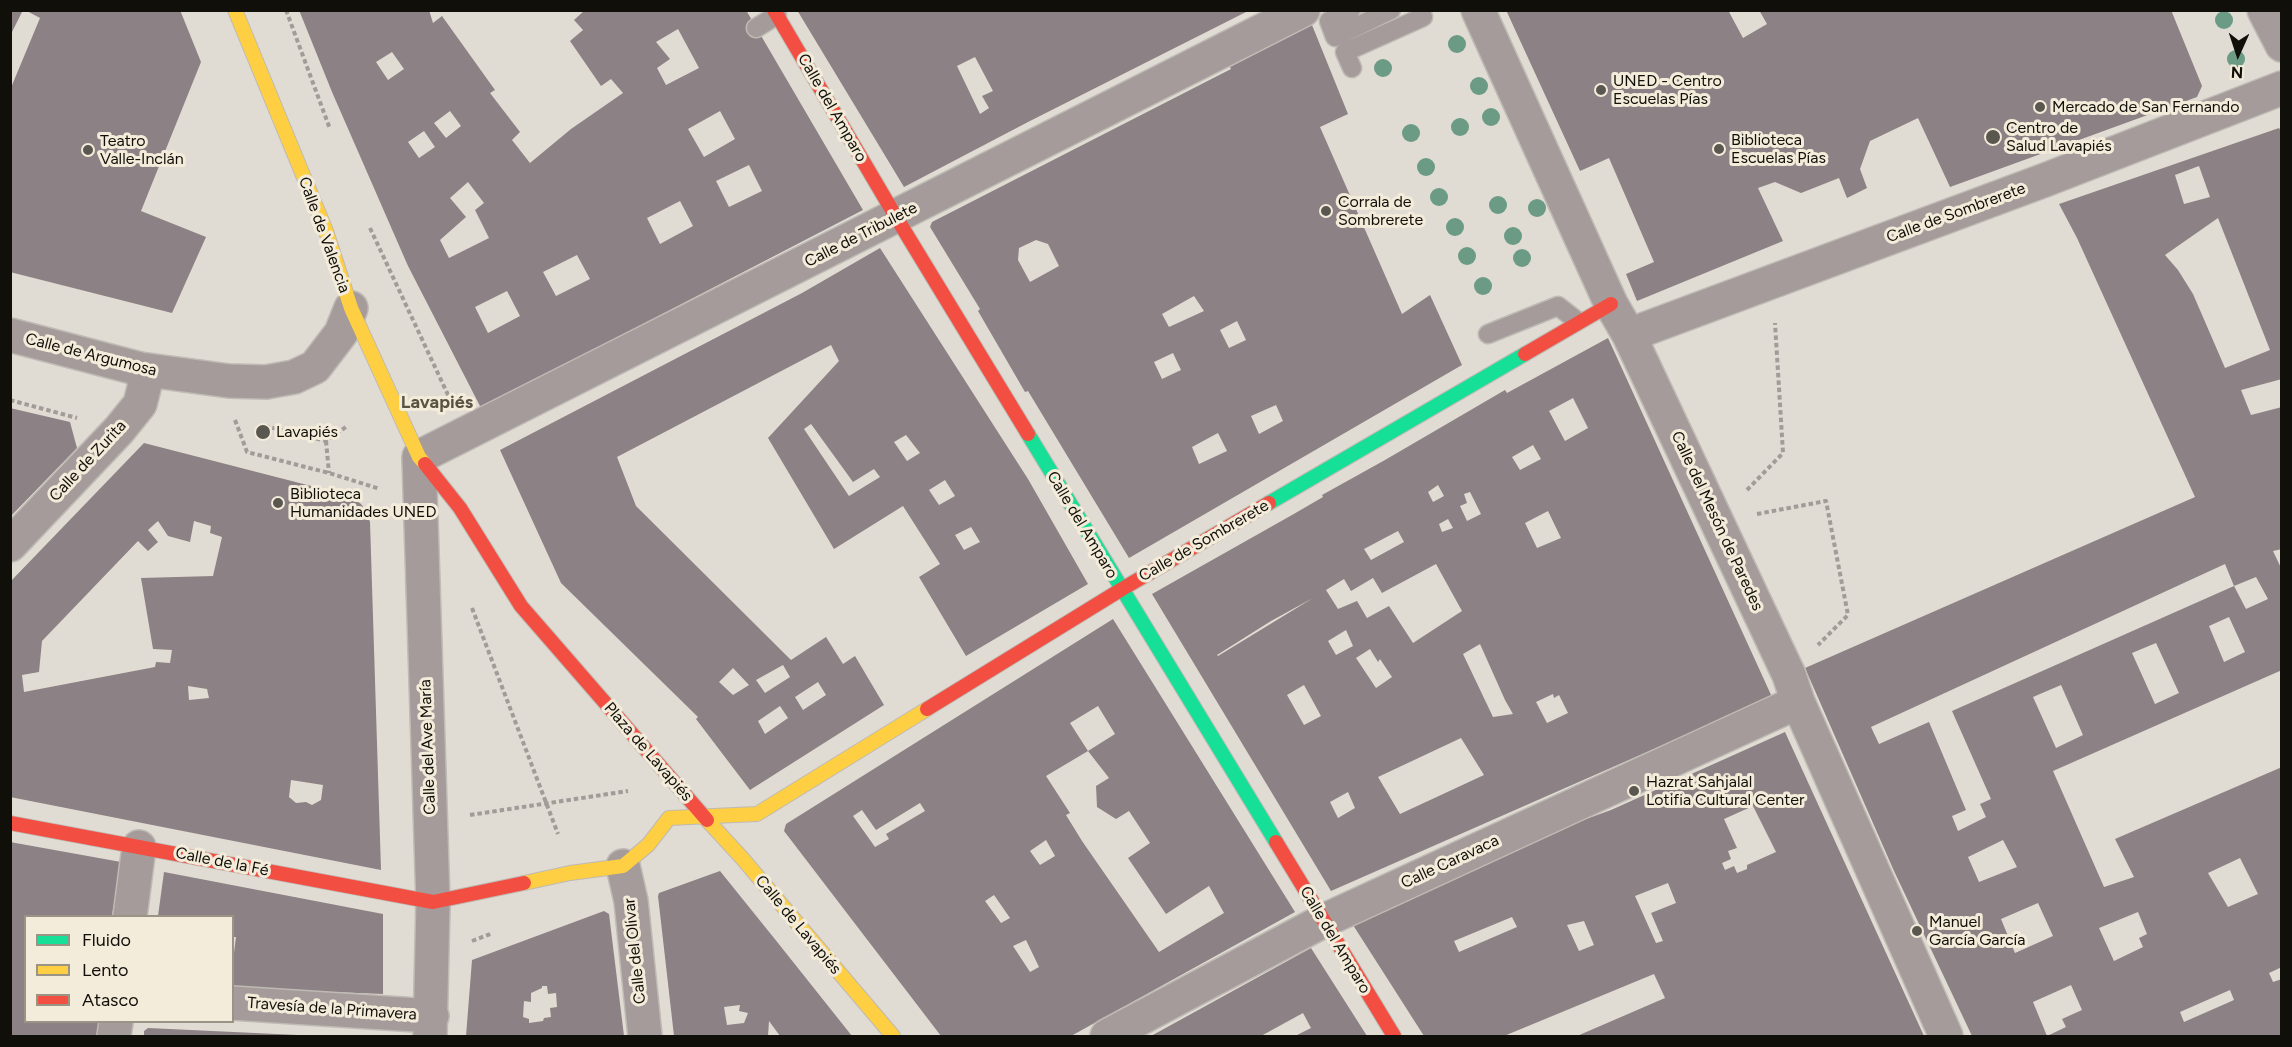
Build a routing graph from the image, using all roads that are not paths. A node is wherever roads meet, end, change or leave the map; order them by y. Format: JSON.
{"nodes":[{"id":1,"x":235,"y":10,"type":"edge"},
{"id":2,"x":1303,"y":10,"type":"edge"},
{"id":3,"x":1351,"y":10,"type":"edge"},
{"id":4,"x":1391,"y":10,"type":"edge"},
{"id":5,"x":1420,"y":10,"type":"edge"},
{"id":6,"x":1478,"y":10,"type":"edge"},
{"id":7,"x":2264,"y":10,"type":"edge"},
{"id":8,"x":776,"y":13,"type":"edge"},
{"id":9,"x":756,"y":28,"type":"dead end"},
{"id":10,"x":2282,"y":45,"type":"edge"},
{"id":11,"x":1352,"y":68,"type":"dead end"},
{"id":12,"x":2282,"y":88,"type":"edge"},
{"id":13,"x":896,"y":218,"type":"junction"},
{"id":14,"x":1611,"y":304,"type":"junction"},
{"id":15,"x":351,"y":308,"type":"junction"},
{"id":16,"x":1577,"y":321,"type":"junction"},
{"id":17,"x":1488,"y":334,"type":"dead end"},
{"id":18,"x":10,"y":335,"type":"edge"},
{"id":19,"x":1629,"y":335,"type":"junction"},
{"id":20,"x":140,"y":369,"type":"junction"},
{"id":21,"x":419,"y":457,"type":"junction"},
{"id":22,"x":10,"y":545,"type":"edge"},
{"id":23,"x":1122,"y":589,"type":"junction"},
{"id":24,"x":1798,"y":702,"type":"junction"},
{"id":25,"x":702,"y":815,"type":"junction"},
{"id":26,"x":10,"y":823,"type":"edge"},
{"id":27,"x":139,"y":847,"type":"junction"},
{"id":28,"x":623,"y":866,"type":"junction"},
{"id":29,"x":433,"y":902,"type":"junction"},
{"id":30,"x":130,"y":915,"type":"edge"},
{"id":31,"x":1323,"y":921,"type":"junction"},
{"id":32,"x":234,"y":1003,"type":"edge"},
{"id":33,"x":431,"y":1026,"type":"edge"},
{"id":34,"x":645,"y":1036,"type":"edge"},
{"id":35,"x":893,"y":1036,"type":"edge"},
{"id":36,"x":1107,"y":1036,"type":"edge"},
{"id":37,"x":1394,"y":1036,"type":"edge"},
{"id":38,"x":1946,"y":1036,"type":"edge"}],
"edges":[{"from":1,"to":15,"type":"street","name":"Calle de Valencia"},
{"from":2,"to":13,"type":"street","name":"Calle de Tribulete"},
{"from":3,"to":4,"type":"lane"},
{"from":5,"to":11,"type":"lane"},
{"from":6,"to":14,"type":"street","name":"Calle del Mesón de Paredes"},
{"from":7,"to":10,"type":"street"},
{"from":8,"to":9,"type":"lane"},
{"from":8,"to":13,"type":"street","name":"Calle del Amparo"},
{"from":12,"to":19,"type":"street","name":"Calle de Sombrerete"},
{"from":13,"to":21,"type":"street","name":"Calle de Tribulete"},
{"from":13,"to":23,"type":"street","name":"Calle del Amparo"},
{"from":14,"to":16,"type":"street","name":"Calle de Sombrerete"},
{"from":14,"to":19,"type":"street","name":"Calle del Mesón de Paredes"},
{"from":15,"to":20,"type":"street","name":"Calle de Argumosa"},
{"from":15,"to":21,"type":"street","name":"Calle de Valencia"},
{"from":16,"to":17,"type":"lane"},
{"from":16,"to":23,"type":"street","name":"Calle de Sombrerete"},
{"from":18,"to":20,"type":"street","name":"Calle de Argumosa"},
{"from":19,"to":24,"type":"street","name":"Calle del Mesón de Paredes"},
{"from":20,"to":22,"type":"street","name":"Calle de Zurita"},
{"from":21,"to":25,"type":"street","name":"Plaza de Lavapiés"},
{"from":21,"to":29,"type":"street","name":"Calle del Ave María"},
{"from":23,"to":25,"type":"street","name":"Calle de Sombrerete"},
{"from":23,"to":31,"type":"street","name":"Calle del Amparo"},
{"from":24,"to":31,"type":"street","name":"Calle Caravaca"},
{"from":24,"to":38,"type":"street","name":"Calle del Mesón de Paredes"},
{"from":25,"to":28,"type":"street","name":"Plaza de Lavapiés"},
{"from":25,"to":35,"type":"street","name":"Calle de Lavapiés"},
{"from":26,"to":27,"type":"street","name":"Calle de la Fé"},
{"from":27,"to":29,"type":"street","name":"Calle de la Fé"},
{"from":27,"to":30,"type":"street"},
{"from":28,"to":29,"type":"street"},
{"from":28,"to":34,"type":"street","name":"Calle del Olivar"},
{"from":29,"to":33,"type":"street","name":"Calle del Ave María"},
{"from":31,"to":36,"type":"street","name":"Calle Caravaca"},
{"from":31,"to":37,"type":"street","name":"Calle del Amparo"},
{"from":32,"to":33,"type":"street","name":"Travesía de la Primavera"}]}
